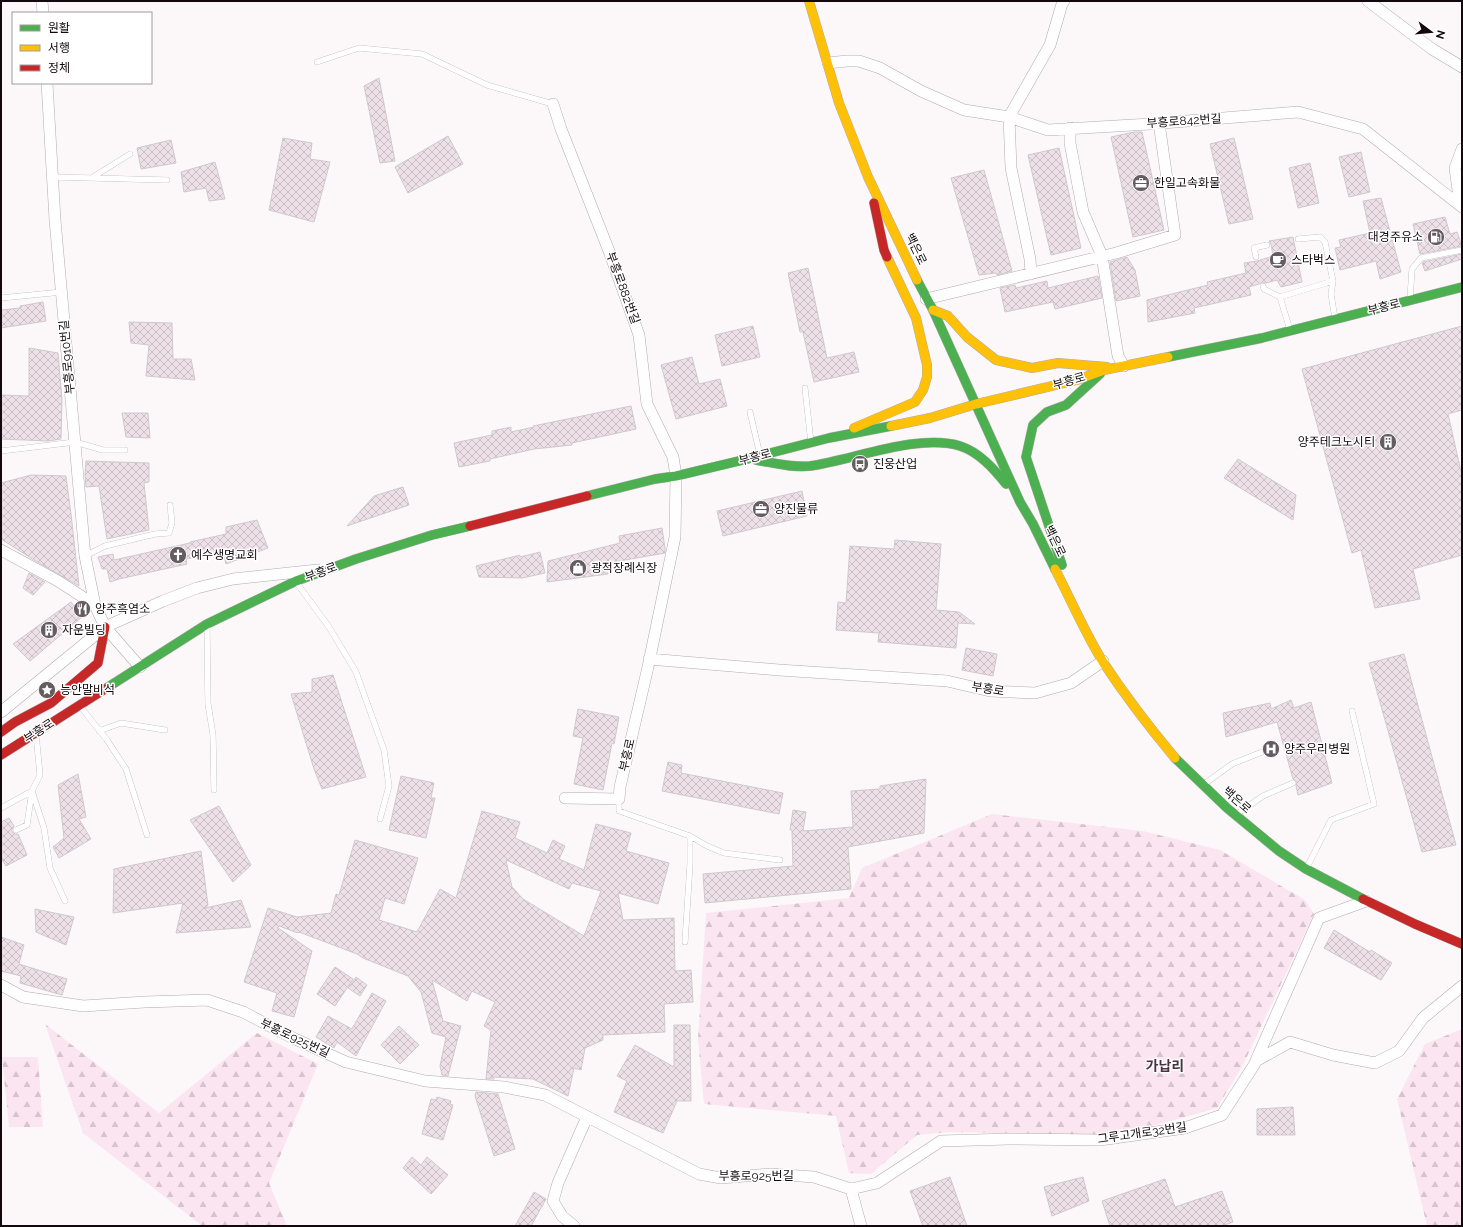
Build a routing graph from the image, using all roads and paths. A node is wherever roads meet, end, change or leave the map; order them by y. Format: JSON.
{"nodes":[{"id":1,"x":42,"y":1,"type":"edge"},
{"id":2,"x":809,"y":1,"type":"edge"},
{"id":3,"x":1064,"y":1,"type":"edge"},
{"id":4,"x":1368,"y":1,"type":"edge"},
{"id":5,"x":43,"y":12,"type":"edge"},
{"id":6,"x":317,"y":62,"type":"dead end"},
{"id":7,"x":828,"y":63,"type":"junction"},
{"id":8,"x":1462,"y":67,"type":"edge"},
{"id":9,"x":47,"y":84,"type":"edge"},
{"id":10,"x":553,"y":104,"type":"joint"},
{"id":11,"x":1009,"y":117,"type":"junction"},
{"id":12,"x":1159,"y":123,"type":"junction"},
{"id":13,"x":1070,"y":128,"type":"junction"},
{"id":14,"x":1462,"y":149,"type":"edge"},
{"id":15,"x":130,"y":154,"type":"dead end"},
{"id":16,"x":53,"y":177,"type":"junction"},
{"id":17,"x":92,"y":177,"type":"junction"},
{"id":18,"x":868,"y":177,"type":"junction"},
{"id":19,"x":167,"y":180,"type":"dead end"},
{"id":20,"x":1461,"y":206,"type":"edge"},
{"id":21,"x":1298,"y":239,"type":"dead end"},
{"id":22,"x":1267,"y":245,"type":"dead end"},
{"id":23,"x":1462,"y":250,"type":"edge"},
{"id":24,"x":1102,"y":256,"type":"junction"},
{"id":25,"x":1256,"y":257,"type":"dead end"},
{"id":26,"x":1031,"y":274,"type":"junction"},
{"id":27,"x":1333,"y":281,"type":"junction"},
{"id":28,"x":1263,"y":286,"type":"dead end"},
{"id":29,"x":1462,"y":287,"type":"edge"},
{"id":30,"x":62,"y":292,"type":"junction"},
{"id":31,"x":1,"y":298,"type":"edge"},
{"id":32,"x":1280,"y":298,"type":"junction"},
{"id":33,"x":926,"y":299,"type":"junction"},
{"id":34,"x":1410,"y":300,"type":"junction"},
{"id":35,"x":934,"y":310,"type":"junction"},
{"id":36,"x":1336,"y":320,"type":"junction"},
{"id":37,"x":1290,"y":331,"type":"junction"},
{"id":38,"x":1120,"y":367,"type":"junction"},
{"id":39,"x":1104,"y":370,"type":"junction"},
{"id":40,"x":805,"y":388,"type":"dead end"},
{"id":41,"x":976,"y":404,"type":"junction"},
{"id":42,"x":750,"y":412,"type":"dead end"},
{"id":43,"x":930,"y":418,"type":"junction"},
{"id":44,"x":829,"y":438,"type":"junction"},
{"id":45,"x":75,"y":442,"type":"junction"},
{"id":46,"x":811,"y":443,"type":"junction"},
{"id":47,"x":889,"y":449,"type":"junction"},
{"id":48,"x":125,"y":450,"type":"dead end"},
{"id":49,"x":1,"y":452,"type":"edge"},
{"id":50,"x":760,"y":456,"type":"junction"},
{"id":51,"x":747,"y":459,"type":"junction"},
{"id":52,"x":676,"y":476,"type":"junction"},
{"id":53,"x":1020,"y":502,"type":"junction"},
{"id":54,"x":170,"y":505,"type":"dead end"},
{"id":55,"x":1,"y":550,"type":"edge"},
{"id":56,"x":85,"y":556,"type":"junction"},
{"id":57,"x":332,"y":568,"type":"junction"},
{"id":58,"x":296,"y":581,"type":"junction"},
{"id":59,"x":95,"y":605,"type":"junction"},
{"id":60,"x":1079,"y":617,"type":"junction"},
{"id":61,"x":207,"y":624,"type":"junction"},
{"id":62,"x":105,"y":627,"type":"junction"},
{"id":63,"x":649,"y":659,"type":"junction"},
{"id":64,"x":1103,"y":661,"type":"junction"},
{"id":65,"x":140,"y":667,"type":"junction"},
{"id":66,"x":79,"y":704,"type":"junction"},
{"id":67,"x":1,"y":712,"type":"edge"},
{"id":68,"x":1352,"y":712,"type":"dead end"},
{"id":69,"x":165,"y":730,"type":"dead end"},
{"id":70,"x":99,"y":731,"type":"junction"},
{"id":71,"x":1,"y":732,"type":"edge"},
{"id":72,"x":36,"y":733,"type":"junction"},
{"id":73,"x":1262,"y":752,"type":"dead end"},
{"id":74,"x":1,"y":755,"type":"edge"},
{"id":75,"x":1293,"y":783,"type":"dead end"},
{"id":76,"x":1202,"y":785,"type":"junction"},
{"id":77,"x":214,"y":790,"type":"dead end"},
{"id":78,"x":32,"y":791,"type":"junction"},
{"id":79,"x":565,"y":798,"type":"dead end"},
{"id":80,"x":619,"y":799,"type":"junction"},
{"id":81,"x":1,"y":808,"type":"edge"},
{"id":82,"x":1235,"y":815,"type":"junction"},
{"id":83,"x":380,"y":819,"type":"dead end"},
{"id":84,"x":16,"y":830,"type":"dead end"},
{"id":85,"x":147,"y":835,"type":"dead end"},
{"id":86,"x":690,"y":836,"type":"junction"},
{"id":87,"x":780,"y":860,"type":"dead end"},
{"id":88,"x":1306,"y":870,"type":"junction"},
{"id":89,"x":65,"y":901,"type":"dead end"},
{"id":90,"x":1366,"y":901,"type":"junction"},
{"id":91,"x":686,"y":942,"type":"dead end"},
{"id":92,"x":1462,"y":944,"type":"edge"},
{"id":93,"x":1,"y":985,"type":"edge"},
{"id":94,"x":1462,"y":986,"type":"edge"},
{"id":95,"x":1256,"y":1061,"type":"junction"},
{"id":96,"x":588,"y":1118,"type":"junction"},
{"id":97,"x":851,"y":1189,"type":"junction"},
{"id":98,"x":574,"y":1226,"type":"edge"},
{"id":99,"x":860,"y":1226,"type":"edge"}],
"edges":[{"from":1,"to":5,"type":"street"},
{"from":2,"to":7,"type":"main road","name":"백은로"},
{"from":3,"to":11,"type":"street"},
{"from":4,"to":8,"type":"street"},
{"from":6,"to":10,"type":"lane"},
{"from":7,"to":11,"type":"street","name":"부흥로842번길"},
{"from":7,"to":18,"type":"main road","name":"백은로"},
{"from":9,"to":16,"type":"street","name":"부흥로910번길"},
{"from":10,"to":52,"type":"street","name":"부흥로882번길"},
{"from":11,"to":13,"type":"street","name":"부흥로842번길"},
{"from":11,"to":26,"type":"street"},
{"from":12,"to":13,"type":"street","name":"부흥로842번길"},
{"from":12,"to":20,"type":"street","name":"부흥로842번길"},
{"from":12,"to":24,"type":"street"},
{"from":13,"to":24,"type":"street"},
{"from":14,"to":20,"type":"street"},
{"from":15,"to":17,"type":"lane"},
{"from":16,"to":17,"type":"lane"},
{"from":16,"to":30,"type":"street","name":"부흥로910번길"},
{"from":17,"to":19,"type":"lane"},
{"from":18,"to":33,"type":"main road","name":"백은로"},
{"from":18,"to":44,"type":"main road"},
{"from":21,"to":27,"type":"lane"},
{"from":22,"to":25,"type":"lane"},
{"from":23,"to":34,"type":"lane"},
{"from":24,"to":26,"type":"street"},
{"from":24,"to":38,"type":"street"},
{"from":26,"to":33,"type":"street"},
{"from":27,"to":32,"type":"lane"},
{"from":27,"to":36,"type":"lane"},
{"from":28,"to":32,"type":"lane"},
{"from":29,"to":34,"type":"main road","name":"부흥로"},
{"from":30,"to":31,"type":"lane"},
{"from":30,"to":45,"type":"street","name":"부흥로910번길"},
{"from":32,"to":37,"type":"lane"},
{"from":33,"to":35,"type":"main road","name":"백은로"},
{"from":34,"to":36,"type":"main road","name":"부흥로"},
{"from":35,"to":38,"type":"main road"},
{"from":35,"to":41,"type":"main road","name":"백은로"},
{"from":36,"to":37,"type":"main road","name":"부흥로"},
{"from":37,"to":38,"type":"main road","name":"부흥로"},
{"from":38,"to":39,"type":"main road","name":"부흥로"},
{"from":39,"to":41,"type":"main road","name":"부흥로"},
{"from":39,"to":60,"type":"main road"},
{"from":40,"to":46,"type":"lane"},
{"from":41,"to":43,"type":"main road","name":"부흥로"},
{"from":41,"to":53,"type":"main road","name":"백은로"},
{"from":42,"to":50,"type":"lane"},
{"from":43,"to":44,"type":"main road","name":"부흥로"},
{"from":43,"to":47,"type":"main road"},
{"from":44,"to":46,"type":"main road","name":"부흥로"},
{"from":45,"to":48,"type":"lane"},
{"from":45,"to":49,"type":"lane"},
{"from":45,"to":56,"type":"street","name":"부흥로910번길"},
{"from":46,"to":50,"type":"main road","name":"부흥로"},
{"from":47,"to":51,"type":"main road"},
{"from":47,"to":53,"type":"main road"},
{"from":50,"to":51,"type":"main road","name":"부흥로"},
{"from":51,"to":52,"type":"main road","name":"부흥로"},
{"from":52,"to":57,"type":"main road","name":"부흥로"},
{"from":52,"to":63,"type":"street","name":"부흥로"},
{"from":53,"to":60,"type":"main road","name":"백은로"},
{"from":54,"to":56,"type":"lane"},
{"from":55,"to":59,"type":"street"},
{"from":56,"to":59,"type":"street","name":"부흥로910번길"},
{"from":57,"to":58,"type":"main road","name":"부흥로"},
{"from":57,"to":62,"type":"street"},
{"from":58,"to":61,"type":"main road","name":"부흥로"},
{"from":58,"to":83,"type":"lane"},
{"from":59,"to":62,"type":"street","name":"부흥로910번길"},
{"from":60,"to":64,"type":"main road","name":"백은로"},
{"from":61,"to":65,"type":"main road","name":"부흥로"},
{"from":61,"to":77,"type":"lane"},
{"from":62,"to":65,"type":"street","name":"부흥로910번길"},
{"from":62,"to":67,"type":"street"},
{"from":62,"to":71,"type":"main road"},
{"from":63,"to":64,"type":"street","name":"부흥로"},
{"from":63,"to":80,"type":"street","name":"부흥로"},
{"from":64,"to":76,"type":"main road","name":"백은로"},
{"from":65,"to":66,"type":"main road","name":"부흥로"},
{"from":66,"to":70,"type":"lane"},
{"from":66,"to":72,"type":"main road","name":"부흥로"},
{"from":68,"to":88,"type":"lane"},
{"from":69,"to":70,"type":"lane"},
{"from":70,"to":85,"type":"lane"},
{"from":72,"to":74,"type":"main road","name":"부흥로"},
{"from":72,"to":78,"type":"lane"},
{"from":73,"to":76,"type":"lane"},
{"from":75,"to":82,"type":"lane"},
{"from":76,"to":82,"type":"main road","name":"백은로"},
{"from":78,"to":81,"type":"lane"},
{"from":78,"to":84,"type":"lane"},
{"from":78,"to":89,"type":"lane"},
{"from":79,"to":80,"type":"street"},
{"from":80,"to":86,"type":"lane"},
{"from":82,"to":88,"type":"main road","name":"백은로"},
{"from":86,"to":87,"type":"lane"},
{"from":86,"to":91,"type":"lane"},
{"from":88,"to":90,"type":"main road","name":"백은로"},
{"from":90,"to":92,"type":"main road","name":"백은로"},
{"from":90,"to":95,"type":"street","name":"그루고개로32번길"},
{"from":93,"to":96,"type":"street","name":"부흥로925번길"},
{"from":94,"to":95,"type":"street"},
{"from":95,"to":97,"type":"street","name":"그루고개로32번길"},
{"from":96,"to":97,"type":"street","name":"부흥로925번길"},
{"from":96,"to":98,"type":"street"},
{"from":97,"to":99,"type":"street"}]}
